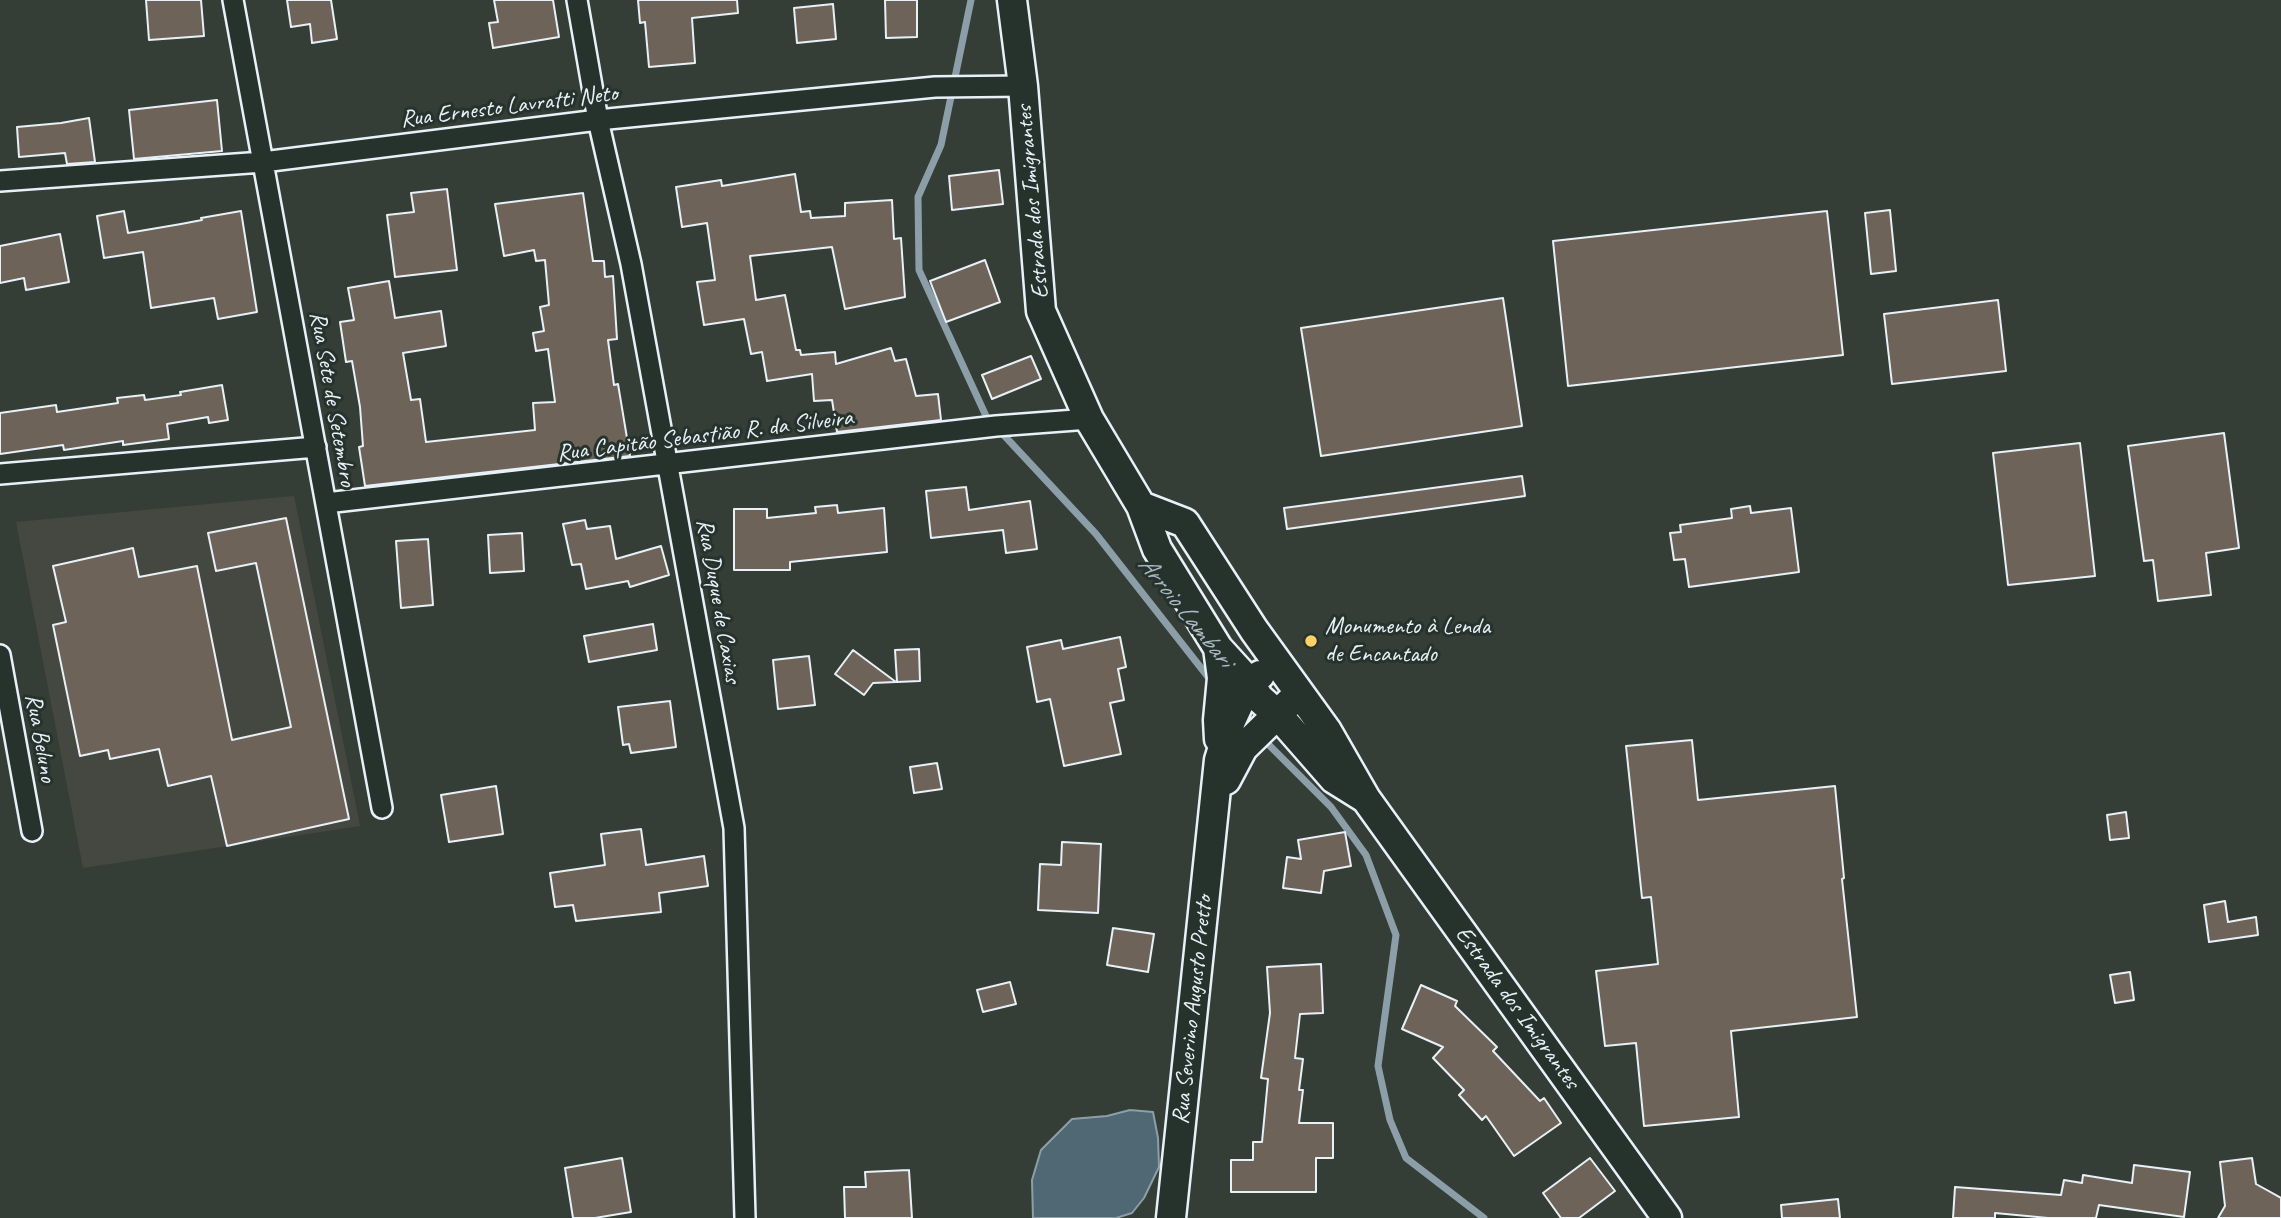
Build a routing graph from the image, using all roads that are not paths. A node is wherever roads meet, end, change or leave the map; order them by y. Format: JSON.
{"nodes":[{"id":1,"x":233,"y":0,"type":"edge"},
{"id":2,"x":577,"y":0,"type":"edge"},
{"id":3,"x":1012,"y":0,"type":"edge"},
{"id":4,"x":1023,"y":86,"type":"junction"},
{"id":5,"x":598,"y":120,"type":"junction"},
{"id":6,"x":263,"y":162,"type":"junction"},
{"id":7,"x":0,"y":181,"type":"edge"},
{"id":8,"x":1089,"y":419,"type":"junction"},
{"id":9,"x":316,"y":447,"type":"junction"},
{"id":10,"x":668,"y":466,"type":"junction"},
{"id":11,"x":0,"y":474,"type":"edge"},
{"id":12,"x":326,"y":503,"type":"junction"},
{"id":13,"x":1141,"y":506,"type":"junction"},
{"id":14,"x":0,"y":655,"type":"edge"},
{"id":15,"x":1278,"y":664,"type":"junction"},
{"id":16,"x":1239,"y":684,"type":"junction"},
{"id":17,"x":1299,"y":693,"type":"junction"},
{"id":18,"x":1273,"y":718,"type":"junction"},
{"id":19,"x":1231,"y":754,"type":"junction"},
{"id":20,"x":1366,"y":799,"type":"junction"},
{"id":21,"x":382,"y":808,"type":"dead end"},
{"id":22,"x":32,"y":831,"type":"dead end"},
{"id":23,"x":745,"y":1218,"type":"edge"},
{"id":24,"x":1171,"y":1218,"type":"edge"},
{"id":25,"x":1667,"y":1218,"type":"edge"}],
"edges":[{"from":1,"to":6,"type":"street","name":"Rua Sete de Setembro"},
{"from":2,"to":5,"type":"street","name":"Rua Duque de Caxias"},
{"from":3,"to":4,"type":"street","name":"Estrada dos Imigrantes"},
{"from":4,"to":5,"type":"street","name":"Rua Ernesto Lavratti Neto"},
{"from":4,"to":8,"type":"street","name":"Estrada dos Imigrantes"},
{"from":5,"to":6,"type":"street","name":"Rua Ernesto Lavratti Neto"},
{"from":5,"to":10,"type":"street","name":"Rua Duque de Caxias"},
{"from":6,"to":7,"type":"street","name":"Rua Ernesto Lavratti Neto"},
{"from":6,"to":9,"type":"street","name":"Rua Sete de Setembro"},
{"from":8,"to":10,"type":"street","name":"Rua Capitão Sebastião R. da Silveira"},
{"from":8,"to":13,"type":"street","name":"Estrada dos Imigrantes"},
{"from":9,"to":11,"type":"street"},
{"from":9,"to":12,"type":"street","name":"Rua Sete de Setembro"},
{"from":10,"to":12,"type":"street","name":"Rua Capitão Sebastião R. da Silveira"},
{"from":10,"to":23,"type":"street","name":"Rua Duque de Caxias"},
{"from":12,"to":21,"type":"street","name":"Rua Sete de Setembro"},
{"from":13,"to":15,"type":"street","name":"Estrada dos Imigrantes"},
{"from":13,"to":16,"type":"street","name":"Estrada dos Imigrantes"},
{"from":14,"to":22,"type":"street","name":"Rua Beluno"},
{"from":15,"to":16,"type":"street"},
{"from":15,"to":17,"type":"street","name":"Estrada dos Imigrantes"},
{"from":16,"to":18,"type":"street","name":"Estrada dos Imigrantes"},
{"from":16,"to":19,"type":"street","name":"Rua Severino Augusto Pretto"},
{"from":17,"to":18,"type":"street"},
{"from":17,"to":20,"type":"street","name":"Estrada dos Imigrantes"},
{"from":18,"to":19,"type":"street"},
{"from":18,"to":20,"type":"street","name":"Estrada dos Imigrantes"},
{"from":19,"to":24,"type":"street","name":"Rua Severino Augusto Pretto"},
{"from":20,"to":25,"type":"street","name":"Estrada dos Imigrantes"}]}
